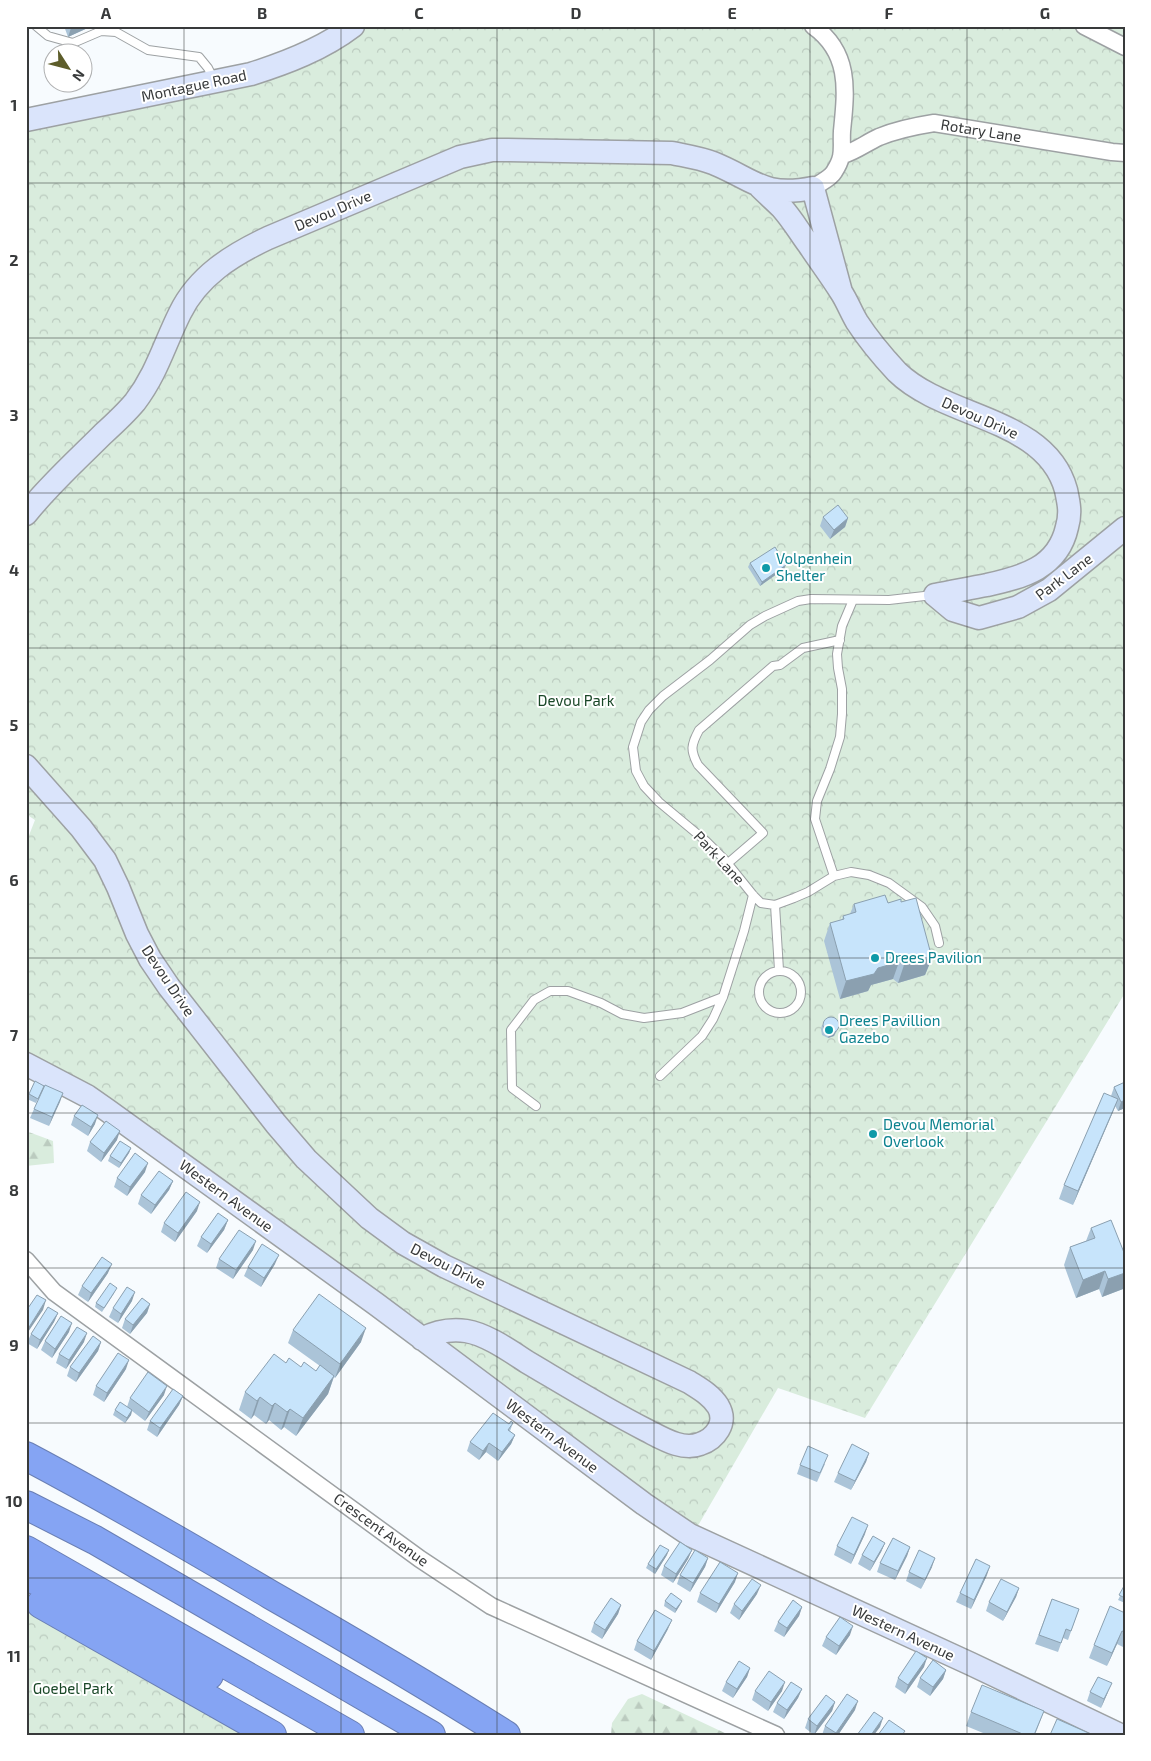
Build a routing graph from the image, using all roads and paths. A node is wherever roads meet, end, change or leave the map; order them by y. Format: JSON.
{"nodes":[{"id":1,"x":36,"y":26,"type":"edge"},
{"id":2,"x":353,"y":26,"type":"edge"},
{"id":3,"x":813,"y":26,"type":"edge"},
{"id":4,"x":1084,"y":26,"type":"edge"},
{"id":5,"x":1125,"y":47,"type":"edge"},
{"id":6,"x":215,"y":82,"type":"junction"},
{"id":7,"x":26,"y":120,"type":"edge"},
{"id":8,"x":1125,"y":153,"type":"edge"},
{"id":9,"x":843,"y":155,"type":"junction"},
{"id":10,"x":759,"y":186,"type":"junction"},
{"id":11,"x":813,"y":188,"type":"junction"},
{"id":12,"x":841,"y":292,"type":"junction"},
{"id":13,"x":26,"y":514,"type":"edge"},
{"id":14,"x":1125,"y":528,"type":"edge"},
{"id":15,"x":935,"y":595,"type":"junction"},
{"id":16,"x":853,"y":600,"type":"junction"},
{"id":17,"x":840,"y":640,"type":"junction"},
{"id":18,"x":26,"y":766,"type":"edge"},
{"id":19,"x":727,"y":864,"type":"junction"},
{"id":20,"x":834,"y":876,"type":"junction"},
{"id":21,"x":753,"y":895,"type":"junction"},
{"id":22,"x":775,"y":905,"type":"junction"},
{"id":23,"x":939,"y":943,"type":"dead end"},
{"id":24,"x":779,"y":970,"type":"junction"},
{"id":25,"x":723,"y":996,"type":"junction"},
{"id":26,"x":26,"y":1064,"type":"edge"},
{"id":27,"x":660,"y":1076,"type":"dead end"},
{"id":28,"x":536,"y":1106,"type":"dead end"},
{"id":29,"x":26,"y":1260,"type":"edge"},
{"id":30,"x":422,"y":1339,"type":"junction"},
{"id":31,"x":26,"y":1456,"type":"edge"},
{"id":32,"x":26,"y":1505,"type":"edge"},
{"id":33,"x":26,"y":1550,"type":"edge"},
{"id":34,"x":26,"y":1575,"type":"edge"},
{"id":35,"x":26,"y":1596,"type":"edge"},
{"id":36,"x":428,"y":1686,"type":"junction"},
{"id":37,"x":272,"y":1735,"type":"edge"},
{"id":38,"x":336,"y":1735,"type":"edge"},
{"id":39,"x":350,"y":1735,"type":"edge"},
{"id":40,"x":431,"y":1735,"type":"edge"},
{"id":41,"x":506,"y":1735,"type":"edge"},
{"id":42,"x":526,"y":1735,"type":"edge"},
{"id":43,"x":776,"y":1735,"type":"edge"},
{"id":44,"x":1120,"y":1735,"type":"edge"}],
"edges":[{"from":1,"to":6,"type":"lane"},
{"from":2,"to":6,"type":"street","name":"Montague Road"},
{"from":3,"to":9,"type":"street"},
{"from":4,"to":5,"type":"street"},
{"from":6,"to":7,"type":"street","name":"Montague Road"},
{"from":8,"to":9,"type":"street","name":"Rotary Lane"},
{"from":9,"to":11,"type":"street"},
{"from":10,"to":11,"type":"street","name":"Devou Drive"},
{"from":10,"to":12,"type":"street","name":"Devou Drive"},
{"from":10,"to":13,"type":"street","name":"Devou Drive"},
{"from":11,"to":12,"type":"street","name":"Devou Drive"},
{"from":12,"to":15,"type":"street","name":"Devou Drive"},
{"from":14,"to":15,"type":"street","name":"Park Lane"},
{"from":15,"to":16,"type":"lane","name":"Park Lane"},
{"from":16,"to":17,"type":"lane"},
{"from":16,"to":19,"type":"lane","name":"Park Lane"},
{"from":17,"to":19,"type":"lane"},
{"from":17,"to":20,"type":"lane"},
{"from":18,"to":30,"type":"street","name":"Devou Drive"},
{"from":19,"to":21,"type":"lane","name":"Park Lane"},
{"from":20,"to":22,"type":"lane"},
{"from":20,"to":23,"type":"lane"},
{"from":21,"to":22,"type":"lane","name":"Park Lane"},
{"from":21,"to":25,"type":"lane"},
{"from":22,"to":24,"type":"lane"},
{"from":24,"to":24,"type":"lane"},
{"from":25,"to":27,"type":"lane"},
{"from":25,"to":28,"type":"lane"},
{"from":26,"to":30,"type":"street","name":"Western Avenue"},
{"from":29,"to":43,"type":"street","name":"Crescent Avenue"},
{"from":30,"to":44,"type":"street","name":"Western Avenue"},
{"from":31,"to":36,"type":"highway"},
{"from":32,"to":40,"type":"highway"},
{"from":33,"to":39,"type":"highway"},
{"from":34,"to":38,"type":"highway"},
{"from":35,"to":37,"type":"highway"},
{"from":36,"to":41,"type":"highway"},
{"from":36,"to":42,"type":"highway"}]}
